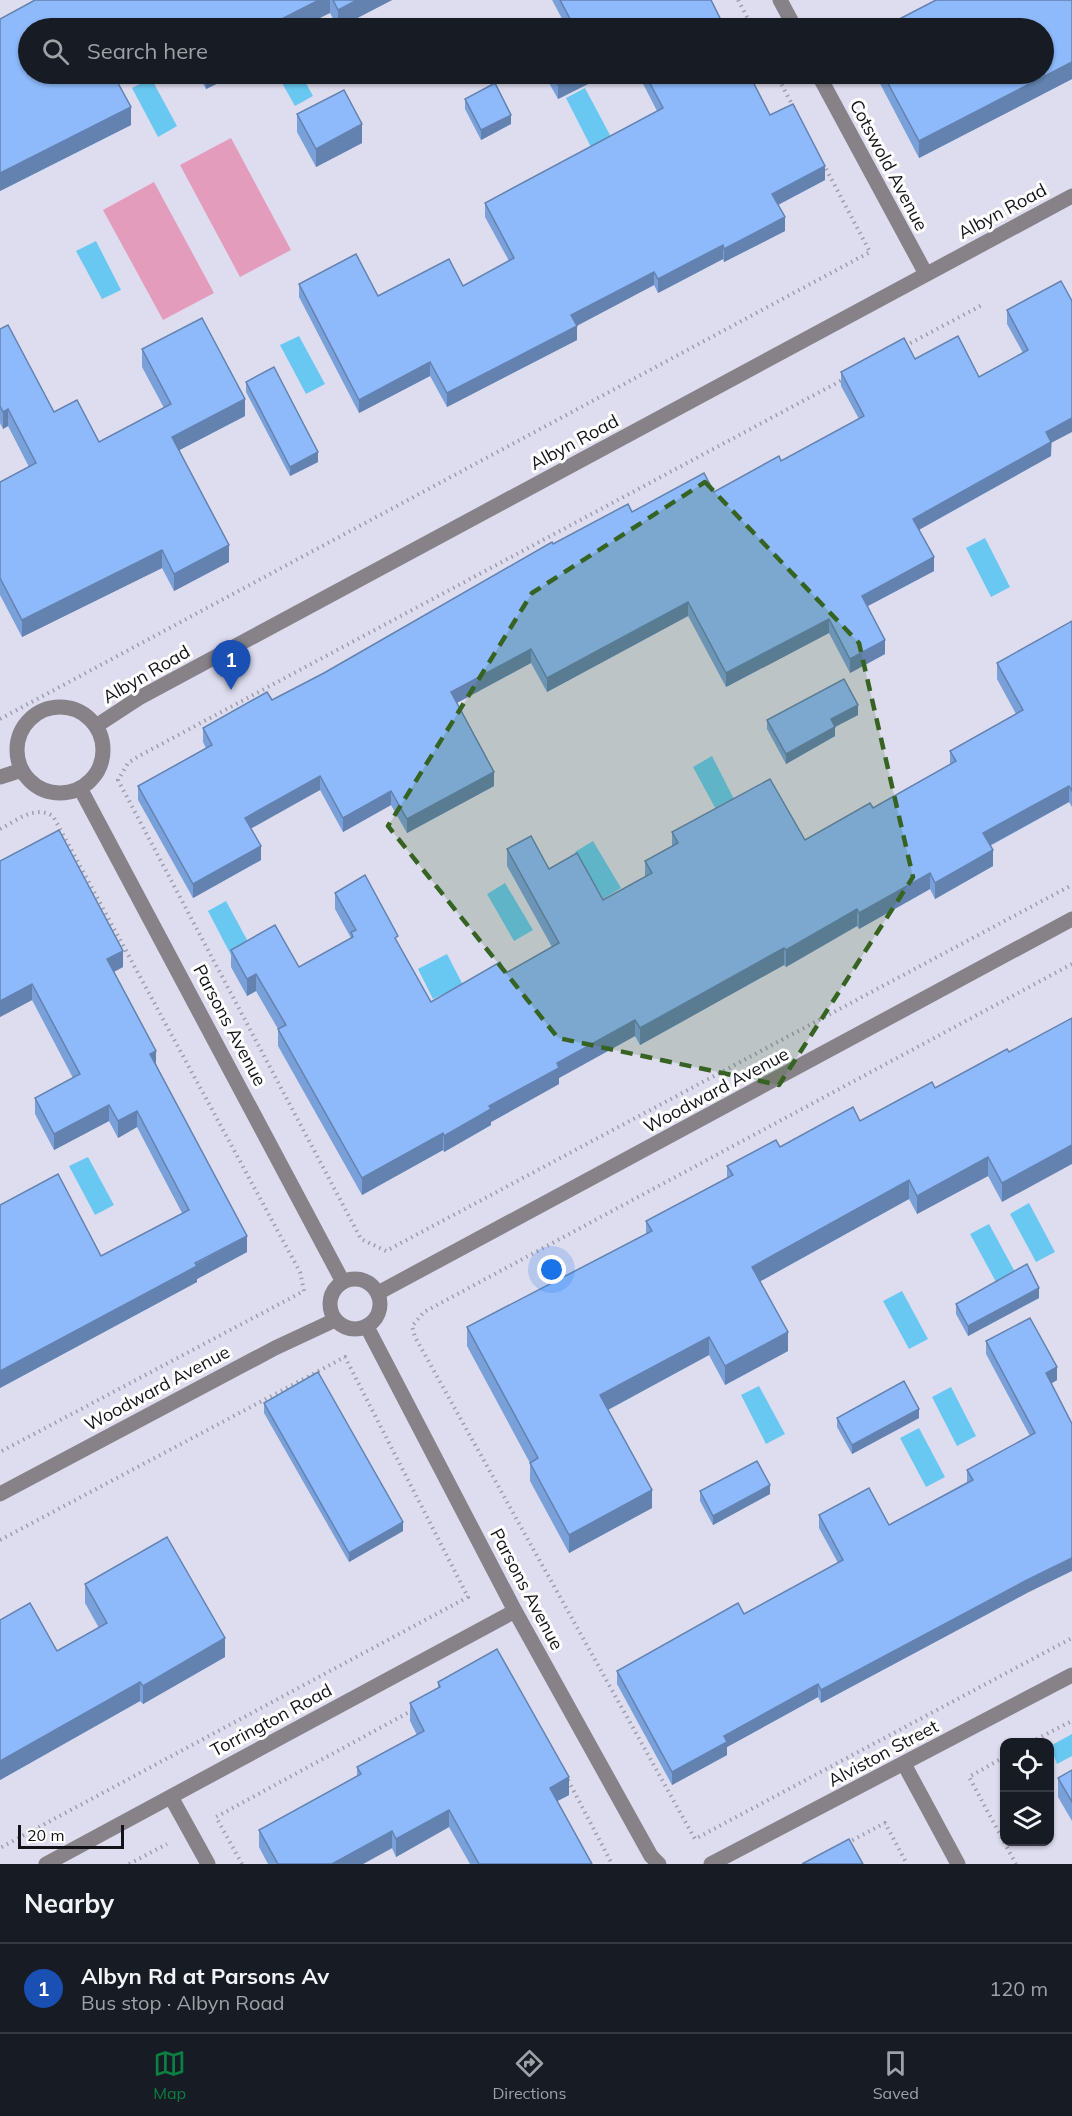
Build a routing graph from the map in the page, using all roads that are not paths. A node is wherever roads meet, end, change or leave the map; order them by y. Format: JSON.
{"nodes":[{"id":1,"x":780,"y":0,"type":"edge"},
{"id":2,"x":790,"y":18,"type":"edge"},
{"id":3,"x":823,"y":84,"type":"edge"},
{"id":4,"x":1072,"y":196,"type":"edge"},
{"id":5,"x":926,"y":274,"type":"junction"},
{"id":6,"x":96,"y":726,"type":"junction"},
{"id":7,"x":22,"y":770,"type":"junction"},
{"id":8,"x":0,"y":777,"type":"edge"},
{"id":9,"x":80,"y":788,"type":"junction"},
{"id":10,"x":1072,"y":919,"type":"edge"},
{"id":11,"x":343,"y":1282,"type":"junction"},
{"id":12,"x":378,"y":1293,"type":"junction"},
{"id":13,"x":335,"y":1320,"type":"junction"},
{"id":14,"x":367,"y":1327,"type":"junction"},
{"id":15,"x":0,"y":1494,"type":"edge"},
{"id":16,"x":515,"y":1611,"type":"junction"},
{"id":17,"x":1072,"y":1675,"type":"edge"},
{"id":18,"x":904,"y":1764,"type":"junction"},
{"id":19,"x":171,"y":1797,"type":"junction"},
{"id":20,"x":46,"y":1864,"type":"edge"},
{"id":21,"x":208,"y":1864,"type":"edge"},
{"id":22,"x":659,"y":1864,"type":"edge"},
{"id":23,"x":711,"y":1864,"type":"edge"},
{"id":24,"x":958,"y":1864,"type":"edge"}],
"edges":[{"from":1,"to":2,"type":"street"},
{"from":3,"to":5,"type":"street","name":"Cotswold Avenue"},
{"from":4,"to":5,"type":"street","name":"Albyn Road"},
{"from":5,"to":6,"type":"street","name":"Albyn Road"},
{"from":6,"to":7,"type":"street"},
{"from":6,"to":9,"type":"street"},
{"from":7,"to":8,"type":"street"},
{"from":7,"to":9,"type":"street"},
{"from":9,"to":11,"type":"street","name":"Parsons Avenue"},
{"from":10,"to":12,"type":"street","name":"Woodward Avenue"},
{"from":11,"to":12,"type":"street"},
{"from":11,"to":13,"type":"street"},
{"from":12,"to":14,"type":"street"},
{"from":13,"to":14,"type":"street"},
{"from":13,"to":15,"type":"street","name":"Woodward Avenue"},
{"from":14,"to":16,"type":"street","name":"Parsons Avenue"},
{"from":16,"to":19,"type":"street","name":"Torrington Road"},
{"from":16,"to":22,"type":"street","name":"Parsons Avenue"},
{"from":17,"to":18,"type":"street","name":"Alviston Street"},
{"from":18,"to":23,"type":"street","name":"Alviston Street"},
{"from":18,"to":24,"type":"street"},
{"from":19,"to":20,"type":"street","name":"Torrington Road"},
{"from":19,"to":21,"type":"street"}]}
